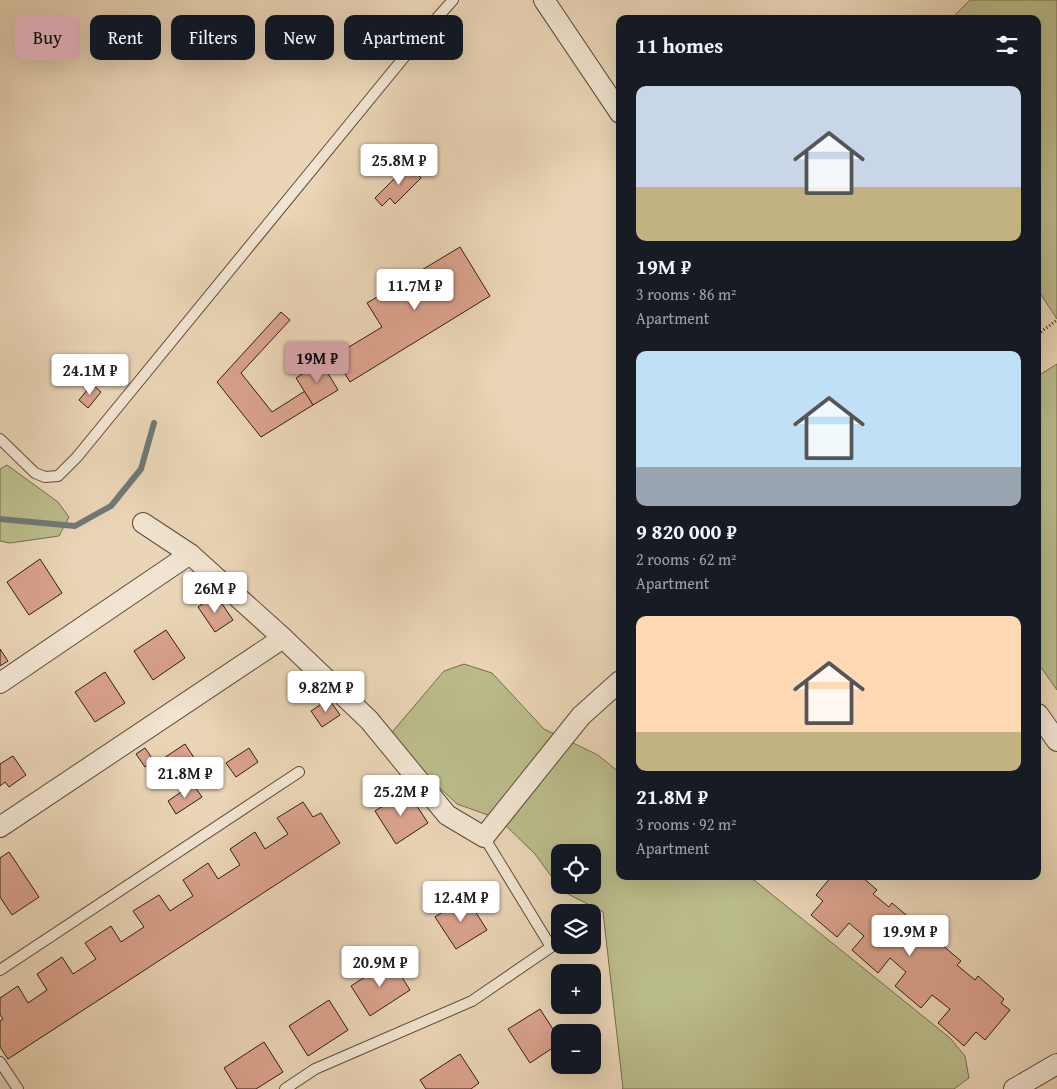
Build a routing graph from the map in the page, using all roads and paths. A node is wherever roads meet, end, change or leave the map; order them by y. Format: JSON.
{"nodes":[{"id":1,"x":453,"y":0,"type":"edge"},
{"id":2,"x":544,"y":0,"type":"edge"},
{"id":3,"x":616,"y":107,"type":"edge"},
{"id":4,"x":1057,"y":320,"type":"edge"},
{"id":5,"x":1041,"y":332,"type":"edge"},
{"id":6,"x":0,"y":439,"type":"edge"},
{"id":7,"x":143,"y":523,"type":"dead end"},
{"id":8,"x":190,"y":554,"type":"junction"},
{"id":9,"x":283,"y":638,"type":"junction"},
{"id":10,"x":0,"y":683,"type":"edge"},
{"id":11,"x":616,"y":684,"type":"edge"},
{"id":12,"x":1041,"y":718,"type":"edge"},
{"id":13,"x":1057,"y":741,"type":"edge"},
{"id":14,"x":299,"y":772,"type":"dead end"},
{"id":15,"x":0,"y":827,"type":"edge"},
{"id":16,"x":484,"y":838,"type":"junction"},
{"id":17,"x":0,"y":970,"type":"edge"},
{"id":18,"x":0,"y":1062,"type":"edge"},
{"id":19,"x":1057,"y":1064,"type":"edge"},
{"id":20,"x":18,"y":1089,"type":"edge"},
{"id":21,"x":285,"y":1089,"type":"edge"},
{"id":22,"x":1014,"y":1089,"type":"edge"}],
"edges":[{"from":1,"to":6,"type":"lane"},
{"from":2,"to":3,"type":"street"},
{"from":4,"to":5,"type":"path"},
{"from":7,"to":8,"type":"street"},
{"from":8,"to":9,"type":"street"},
{"from":8,"to":10,"type":"street"},
{"from":9,"to":15,"type":"street"},
{"from":9,"to":16,"type":"street"},
{"from":11,"to":16,"type":"street"},
{"from":12,"to":13,"type":"street"},
{"from":14,"to":17,"type":"lane"},
{"from":16,"to":21,"type":"lane"},
{"from":18,"to":20,"type":"lane"},
{"from":19,"to":22,"type":"street"}]}
